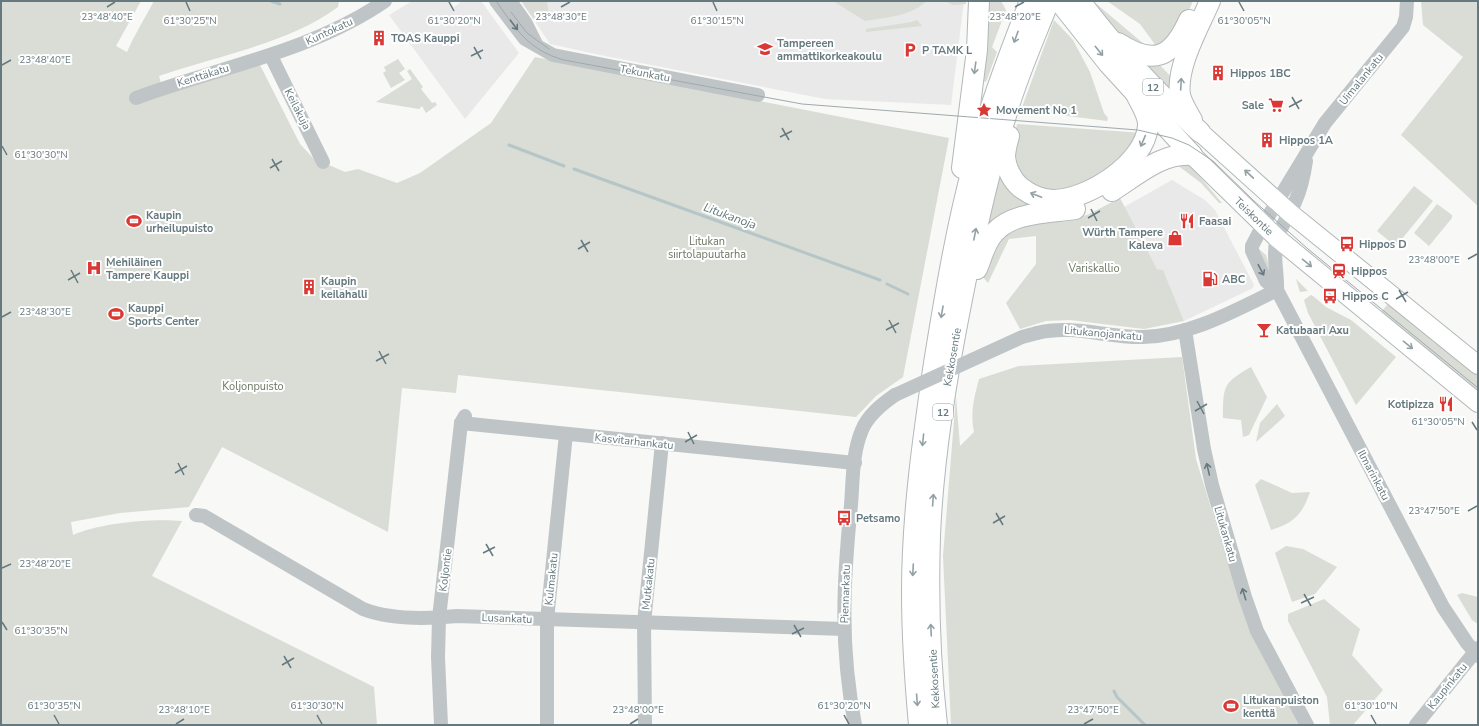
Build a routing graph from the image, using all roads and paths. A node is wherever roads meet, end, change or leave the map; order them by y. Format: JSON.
{"nodes":[{"id":1,"x":496,"y":1,"type":"edge"},
{"id":2,"x":510,"y":1,"type":"edge"},
{"id":3,"x":979,"y":1,"type":"edge"},
{"id":4,"x":1030,"y":1,"type":"edge"},
{"id":5,"x":1049,"y":1,"type":"edge"},
{"id":6,"x":1059,"y":1,"type":"edge"},
{"id":7,"x":1198,"y":1,"type":"edge"},
{"id":8,"x":1210,"y":1,"type":"edge"},
{"id":9,"x":1407,"y":1,"type":"edge"},
{"id":10,"x":377,"y":3,"type":"edge"},
{"id":11,"x":1079,"y":9,"type":"edge"},
{"id":12,"x":1110,"y":37,"type":"junction"},
{"id":13,"x":536,"y":44,"type":"junction"},
{"id":14,"x":271,"y":56,"type":"junction"},
{"id":15,"x":1135,"y":92,"type":"junction"},
{"id":16,"x":758,"y":95,"type":"dead end"},
{"id":17,"x":136,"y":98,"type":"dead end"},
{"id":18,"x":1009,"y":106,"type":"junction"},
{"id":19,"x":1200,"y":132,"type":"junction"},
{"id":20,"x":1307,"y":154,"type":"junction"},
{"id":21,"x":1192,"y":155,"type":"junction"},
{"id":22,"x":323,"y":162,"type":"dead end"},
{"id":23,"x":1277,"y":201,"type":"junction"},
{"id":24,"x":1290,"y":213,"type":"junction"},
{"id":25,"x":1263,"y":225,"type":"junction"},
{"id":26,"x":1277,"y":238,"type":"junction"},
{"id":27,"x":949,"y":273,"type":"junction"},
{"id":28,"x":1277,"y":290,"type":"junction"},
{"id":29,"x":963,"y":293,"type":"junction"},
{"id":30,"x":1185,"y":330,"type":"junction"},
{"id":31,"x":1478,"y":365,"type":"edge"},
{"id":32,"x":1478,"y":403,"type":"edge"},
{"id":33,"x":464,"y":419,"type":"joint"},
{"id":34,"x":566,"y":434,"type":"junction"},
{"id":35,"x":662,"y":443,"type":"junction"},
{"id":36,"x":855,"y":463,"type":"junction"},
{"id":37,"x":196,"y":515,"type":"dead end"},
{"id":38,"x":439,"y":618,"type":"junction"},
{"id":39,"x":547,"y":620,"type":"junction"},
{"id":40,"x":644,"y":623,"type":"junction"},
{"id":41,"x":844,"y":629,"type":"junction"},
{"id":42,"x":1477,"y":652,"type":"edge"},
{"id":43,"x":441,"y":725,"type":"edge"},
{"id":44,"x":547,"y":725,"type":"edge"},
{"id":45,"x":645,"y":725,"type":"edge"},
{"id":46,"x":855,"y":725,"type":"edge"},
{"id":47,"x":919,"y":725,"type":"edge"},
{"id":48,"x":937,"y":725,"type":"edge"},
{"id":49,"x":1306,"y":725,"type":"edge"},
{"id":50,"x":1416,"y":725,"type":"edge"}],
"edges":[{"from":1,"to":13,"type":"street","name":"Tekunkatu","one_way":true},
{"from":2,"to":13,"type":"street"},
{"from":3,"to":27,"type":"highway","number":"12","one_way":true},
{"from":4,"to":27,"type":"highway","name":"Kekkosentie","number":"12","one_way":true},
{"from":5,"to":18,"type":"highway","name":"Kekkosentie","number":"12"},
{"from":6,"to":11,"type":"highway","name":"Teiskontie","number":"12"},
{"from":7,"to":12,"type":"highway","number":"12"},
{"from":19,"to":8,"type":"highway","one_way":true},
{"from":9,"to":20,"type":"street","name":"Uimalankatu"},
{"from":10,"to":14,"type":"street","name":"Kuntokatu"},
{"from":11,"to":12,"type":"highway","name":"Teiskontie","number":"12"},
{"from":11,"to":15,"type":"highway","name":"Teiskontie","number":"12","one_way":true},
{"from":12,"to":19,"type":"highway","name":"Teiskontie","number":"12"},
{"from":13,"to":16,"type":"street","name":"Tekunkatu"},
{"from":14,"to":17,"type":"street","name":"Kenttäkatu"},
{"from":14,"to":22,"type":"street","name":"Keilakuja"},
{"from":15,"to":18,"type":"highway","one_way":true},
{"from":15,"to":21,"type":"highway","name":"Teiskontie","number":"12"},
{"from":29,"to":18,"type":"highway","name":"Kekkosentie","number":"12","one_way":true},
{"from":23,"to":19,"type":"main road","name":"Teiskontie","one_way":true},
{"from":20,"to":23,"type":"street","name":"Uimalankatu"},
{"from":20,"to":24,"type":"street","name":"Uimalankatu"},
{"from":21,"to":25,"type":"main road","name":"Teiskontie"},
{"from":21,"to":29,"type":"highway"},
{"from":23,"to":24,"type":"main road","name":"Teiskontie"},
{"from":23,"to":25,"type":"street","name":"Uimalankatu"},
{"from":24,"to":26,"type":"street","name":"Uimalankatu"},
{"from":24,"to":31,"type":"main road","name":"Teiskontie"},
{"from":25,"to":26,"type":"main road","name":"Teiskontie"},
{"from":25,"to":28,"type":"street","name":"Ilmarinkatu","one_way":true},
{"from":26,"to":28,"type":"street","name":"Ilmarinkatu"},
{"from":26,"to":32,"type":"main road","name":"Teiskontie","one_way":true},
{"from":27,"to":47,"type":"highway","name":"Kekkosentie","number":"12","one_way":true},
{"from":28,"to":30,"type":"street","name":"Litukanojankatu"},
{"from":28,"to":42,"type":"street","name":"Ilmarinkatu"},
{"from":48,"to":29,"type":"highway","name":"Kekkosentie","number":"12","one_way":true},
{"from":30,"to":36,"type":"street","name":"Litukanojankatu","bridge":true},
{"from":49,"to":30,"type":"street","name":"Litukankatu","one_way":true},
{"from":33,"to":34,"type":"street","name":"Kasvitarhankatu"},
{"from":33,"to":38,"type":"street","name":"Koljontie"},
{"from":34,"to":35,"type":"street","name":"Kasvitarhankatu"},
{"from":34,"to":39,"type":"street","name":"Kulmakatu"},
{"from":35,"to":36,"type":"street","name":"Kasvitarhankatu"},
{"from":35,"to":40,"type":"street","name":"Mutkakatu"},
{"from":36,"to":41,"type":"street","name":"Piennarkatu"},
{"from":37,"to":38,"type":"street","name":"Lusankatu"},
{"from":38,"to":39,"type":"street","name":"Lusankatu"},
{"from":38,"to":43,"type":"street","name":"Koljontie"},
{"from":39,"to":40,"type":"street","name":"Lusankatu"},
{"from":39,"to":44,"type":"street","name":"Kulmakatu"},
{"from":40,"to":41,"type":"street","name":"Lusankatu"},
{"from":40,"to":45,"type":"street","name":"Mutkakatu"},
{"from":41,"to":46,"type":"street","name":"Piennarkatu"},
{"from":42,"to":50,"type":"street","name":"Kaupinkatu"}]}
